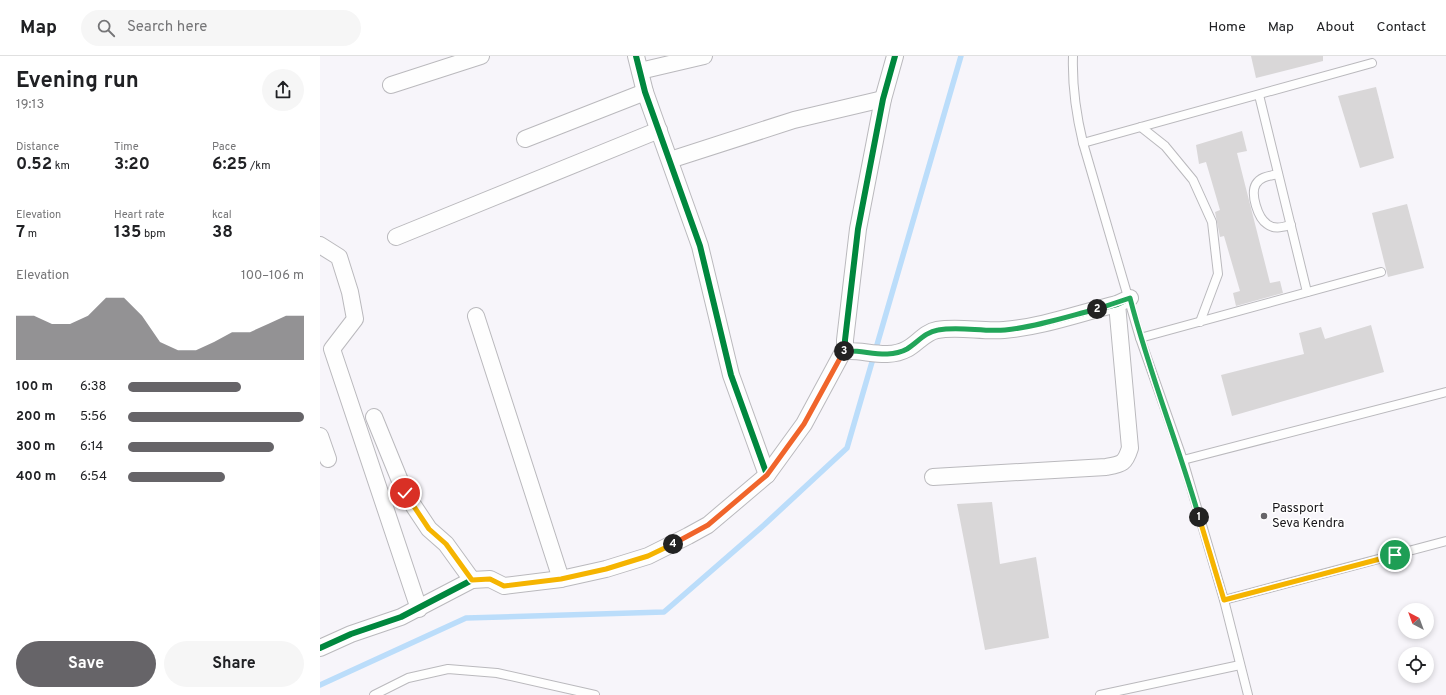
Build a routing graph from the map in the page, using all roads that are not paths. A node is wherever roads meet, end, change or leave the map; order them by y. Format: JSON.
{"nodes":[{"id":1,"x":481,"y":56,"type":"edge"},
{"id":2,"x":704,"y":56,"type":"edge"},
{"id":3,"x":896,"y":56,"type":"edge"},
{"id":4,"x":1073,"y":56,"type":"edge"},
{"id":5,"x":1372,"y":63,"type":"dead end"},
{"id":6,"x":638,"y":64,"type":"edge"},
{"id":7,"x":391,"y":85,"type":"dead end"},
{"id":8,"x":645,"y":92,"type":"junction"},
{"id":9,"x":1259,"y":95,"type":"junction"},
{"id":10,"x":883,"y":99,"type":"junction"},
{"id":11,"x":1141,"y":127,"type":"junction"},
{"id":12,"x":659,"y":130,"type":"junction"},
{"id":13,"x":526,"y":139,"type":"dead end"},
{"id":14,"x":1083,"y":143,"type":"junction"},
{"id":15,"x":670,"y":160,"type":"junction"},
{"id":16,"x":1278,"y":174,"type":"junction"},
{"id":17,"x":1291,"y":225,"type":"junction"},
{"id":18,"x":396,"y":237,"type":"dead end"},
{"id":19,"x":320,"y":245,"type":"edge"},
{"id":20,"x":1381,"y":272,"type":"dead end"},
{"id":21,"x":1307,"y":292,"type":"junction"},
{"id":22,"x":1123,"y":301,"type":"junction"},
{"id":23,"x":476,"y":316,"type":"dead end"},
{"id":24,"x":1200,"y":322,"type":"junction"},
{"id":25,"x":1140,"y":338,"type":"junction"},
{"id":26,"x":852,"y":349,"type":"junction"},
{"id":27,"x":1446,"y":392,"type":"edge"},
{"id":28,"x":374,"y":417,"type":"dead end"},
{"id":29,"x":320,"y":436,"type":"edge"},
{"id":30,"x":328,"y":459,"type":"dead end"},
{"id":31,"x":1183,"y":460,"type":"junction"},
{"id":32,"x":767,"y":475,"type":"junction"},
{"id":33,"x":933,"y":477,"type":"dead end"},
{"id":34,"x":1446,"y":541,"type":"edge"},
{"id":35,"x":561,"y":579,"type":"junction"},
{"id":36,"x":472,"y":580,"type":"junction"},
{"id":37,"x":1224,"y":600,"type":"junction"},
{"id":38,"x":419,"y":609,"type":"junction"},
{"id":39,"x":320,"y":648,"type":"edge"},
{"id":40,"x":1240,"y":665,"type":"junction"},
{"id":41,"x":374,"y":695,"type":"edge"},
{"id":42,"x":595,"y":695,"type":"edge"},
{"id":43,"x":1100,"y":695,"type":"edge"},
{"id":44,"x":1248,"y":695,"type":"edge"}],
"edges":[{"from":1,"to":7,"type":"street"},
{"from":2,"to":6,"type":"street"},
{"from":3,"to":10,"type":"street"},
{"from":4,"to":14,"type":"lane"},
{"from":5,"to":9,"type":"lane"},
{"from":6,"to":8,"type":"street"},
{"from":8,"to":12,"type":"street"},
{"from":8,"to":13,"type":"street"},
{"from":9,"to":11,"type":"lane"},
{"from":9,"to":16,"type":"lane"},
{"from":10,"to":15,"type":"street"},
{"from":10,"to":26,"type":"street"},
{"from":11,"to":14,"type":"lane"},
{"from":11,"to":24,"type":"lane"},
{"from":12,"to":15,"type":"street"},
{"from":12,"to":18,"type":"street"},
{"from":14,"to":22,"type":"lane"},
{"from":15,"to":32,"type":"street"},
{"from":16,"to":17,"type":"lane"},
{"from":16,"to":17,"type":"lane"},
{"from":17,"to":21,"type":"lane"},
{"from":19,"to":38,"type":"street"},
{"from":20,"to":21,"type":"lane"},
{"from":21,"to":24,"type":"lane"},
{"from":22,"to":25,"type":"lane"},
{"from":22,"to":26,"type":"street"},
{"from":22,"to":33,"type":"street"},
{"from":23,"to":35,"type":"street"},
{"from":24,"to":25,"type":"lane"},
{"from":25,"to":31,"type":"lane"},
{"from":26,"to":32,"type":"street"},
{"from":27,"to":31,"type":"lane"},
{"from":28,"to":36,"type":"street"},
{"from":29,"to":30,"type":"street"},
{"from":31,"to":37,"type":"lane"},
{"from":32,"to":35,"type":"street"},
{"from":34,"to":37,"type":"lane"},
{"from":35,"to":36,"type":"street"},
{"from":36,"to":38,"type":"street"},
{"from":37,"to":40,"type":"lane"},
{"from":38,"to":39,"type":"street"},
{"from":40,"to":43,"type":"lane"},
{"from":40,"to":44,"type":"lane"},
{"from":41,"to":42,"type":"lane"}]}
